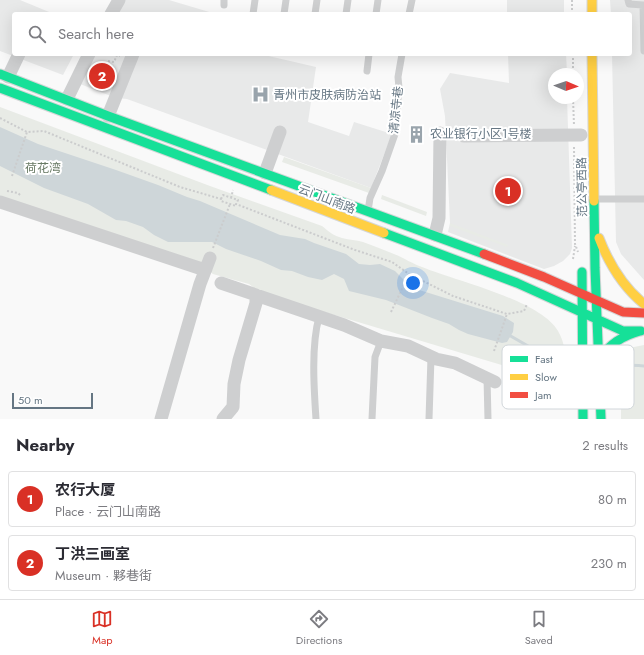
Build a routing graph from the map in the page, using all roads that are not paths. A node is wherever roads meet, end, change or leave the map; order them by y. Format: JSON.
{"nodes":[{"id":1,"x":119,"y":0,"type":"edge"},
{"id":2,"x":255,"y":0,"type":"edge"},
{"id":3,"x":286,"y":0,"type":"edge"},
{"id":4,"x":317,"y":0,"type":"edge"},
{"id":5,"x":348,"y":0,"type":"edge"},
{"id":6,"x":378,"y":0,"type":"edge"},
{"id":7,"x":412,"y":0,"type":"edge"},
{"id":8,"x":592,"y":0,"type":"edge"},
{"id":9,"x":628,"y":0,"type":"edge"},
{"id":10,"x":112,"y":12,"type":"edge"},
{"id":11,"x":253,"y":12,"type":"edge"},
{"id":12,"x":284,"y":12,"type":"edge"},
{"id":13,"x":315,"y":12,"type":"edge"},
{"id":14,"x":346,"y":12,"type":"edge"},
{"id":15,"x":376,"y":12,"type":"edge"},
{"id":16,"x":409,"y":12,"type":"edge"},
{"id":17,"x":592,"y":12,"type":"edge"},
{"id":18,"x":644,"y":50,"type":"edge"},
{"id":19,"x":18,"y":56,"type":"edge"},
{"id":20,"x":88,"y":56,"type":"edge"},
{"id":21,"x":132,"y":56,"type":"edge"},
{"id":22,"x":369,"y":56,"type":"edge"},
{"id":23,"x":402,"y":56,"type":"edge"},
{"id":24,"x":592,"y":56,"type":"edge"},
{"id":25,"x":367,"y":72,"type":"dead end"},
{"id":26,"x":4,"y":75,"type":"edge"},
{"id":27,"x":0,"y":88,"type":"edge"},
{"id":28,"x":67,"y":99,"type":"junction"},
{"id":29,"x":108,"y":116,"type":"junction"},
{"id":30,"x":280,"y":132,"type":"dead end"},
{"id":31,"x":440,"y":133,"type":"dead end"},
{"id":32,"x":580,"y":135,"type":"road end"},
{"id":33,"x":464,"y":136,"type":"dead end"},
{"id":34,"x":265,"y":173,"type":"junction"},
{"id":35,"x":260,"y":186,"type":"junction"},
{"id":36,"x":594,"y":199,"type":"junction"},
{"id":37,"x":644,"y":199,"type":"edge"},
{"id":38,"x":0,"y":202,"type":"edge"},
{"id":39,"x":368,"y":211,"type":"junction"},
{"id":40,"x":595,"y":226,"type":"junction"},
{"id":41,"x":434,"y":235,"type":"junction"},
{"id":42,"x":582,"y":264,"type":"road end"},
{"id":43,"x":221,"y":283,"type":"dead end"},
{"id":44,"x":582,"y":294,"type":"junction"},
{"id":45,"x":256,"y":295,"type":"dead end"},
{"id":46,"x":597,"y":300,"type":"junction"},
{"id":47,"x":644,"y":304,"type":"edge"},
{"id":48,"x":582,"y":312,"type":"junction"},
{"id":49,"x":644,"y":313,"type":"edge"},
{"id":50,"x":319,"y":317,"type":"junction"},
{"id":51,"x":597,"y":319,"type":"junction"},
{"id":52,"x":642,"y":331,"type":"edge"},
{"id":53,"x":381,"y":341,"type":"junction"},
{"id":54,"x":582,"y":345,"type":"edge"},
{"id":55,"x":598,"y":345,"type":"edge"},
{"id":56,"x":610,"y":345,"type":"edge"},
{"id":57,"x":431,"y":357,"type":"junction"},
{"id":58,"x":491,"y":380,"type":"joint"},
{"id":59,"x":583,"y":409,"type":"edge"},
{"id":60,"x":601,"y":409,"type":"edge"},
{"id":61,"x":161,"y":419,"type":"edge"},
{"id":62,"x":223,"y":419,"type":"edge"},
{"id":63,"x":316,"y":419,"type":"edge"},
{"id":64,"x":372,"y":419,"type":"edge"},
{"id":65,"x":429,"y":419,"type":"edge"},
{"id":66,"x":488,"y":419,"type":"edge"},
{"id":67,"x":583,"y":419,"type":"edge"},
{"id":68,"x":601,"y":419,"type":"edge"}],
"edges":[{"from":1,"to":10,"type":"street"},
{"from":2,"to":11,"type":"lane"},
{"from":3,"to":12,"type":"lane"},
{"from":4,"to":13,"type":"lane"},
{"from":5,"to":14,"type":"lane"},
{"from":6,"to":15,"type":"lane"},
{"from":7,"to":16,"type":"lane"},
{"from":8,"to":17,"type":"main road"},
{"from":9,"to":18,"type":"lane"},
{"from":19,"to":26,"type":"street"},
{"from":20,"to":28,"type":"street"},
{"from":21,"to":29,"type":"street"},
{"from":22,"to":25,"type":"lane"},
{"from":23,"to":39,"type":"lane","name":"清凉寺巷"},
{"from":24,"to":36,"type":"main road","name":"范公亭西路"},
{"from":26,"to":28,"type":"main road","name":"云门山南路"},
{"from":27,"to":35,"type":"main road","name":"云门山南路"},
{"from":28,"to":29,"type":"main road","name":"云门山南路"},
{"from":29,"to":34,"type":"main road","name":"云门山南路"},
{"from":30,"to":34,"type":"street"},
{"from":31,"to":41,"type":"street"},
{"from":32,"to":33,"type":"street"},
{"from":34,"to":35,"type":"main road"},
{"from":34,"to":39,"type":"main road","name":"云门山南路"},
{"from":35,"to":48,"type":"main road","name":"云门山南路"},
{"from":36,"to":37,"type":"lane"},
{"from":36,"to":40,"type":"main road","name":"范公亭西路"},
{"from":38,"to":61,"type":"street"},
{"from":39,"to":41,"type":"main road","name":"云门山南路"},
{"from":40,"to":46,"type":"main road","name":"范公亭西路"},
{"from":40,"to":47,"type":"main road"},
{"from":41,"to":44,"type":"main road","name":"云门山南路"},
{"from":42,"to":44,"type":"main road"},
{"from":43,"to":50,"type":"street"},
{"from":44,"to":46,"type":"main road","name":"云门山南路"},
{"from":44,"to":48,"type":"main road"},
{"from":45,"to":62,"type":"street"},
{"from":46,"to":49,"type":"main road","name":"云门山南路"},
{"from":46,"to":51,"type":"main road","name":"范公亭西路"},
{"from":48,"to":51,"type":"main road","name":"云门山南路"},
{"from":48,"to":54,"type":"main road"},
{"from":50,"to":53,"type":"street"},
{"from":50,"to":63,"type":"lane"},
{"from":51,"to":52,"type":"main road","name":"云门山南路"},
{"from":51,"to":55,"type":"main road","name":"范公亭西路"},
{"from":52,"to":56,"type":"main road"},
{"from":53,"to":57,"type":"street"},
{"from":53,"to":64,"type":"lane"},
{"from":57,"to":58,"type":"street"},
{"from":57,"to":65,"type":"lane"},
{"from":58,"to":66,"type":"lane"},
{"from":59,"to":67,"type":"main road"},
{"from":60,"to":68,"type":"main road","name":"范公亭西路"}]}
